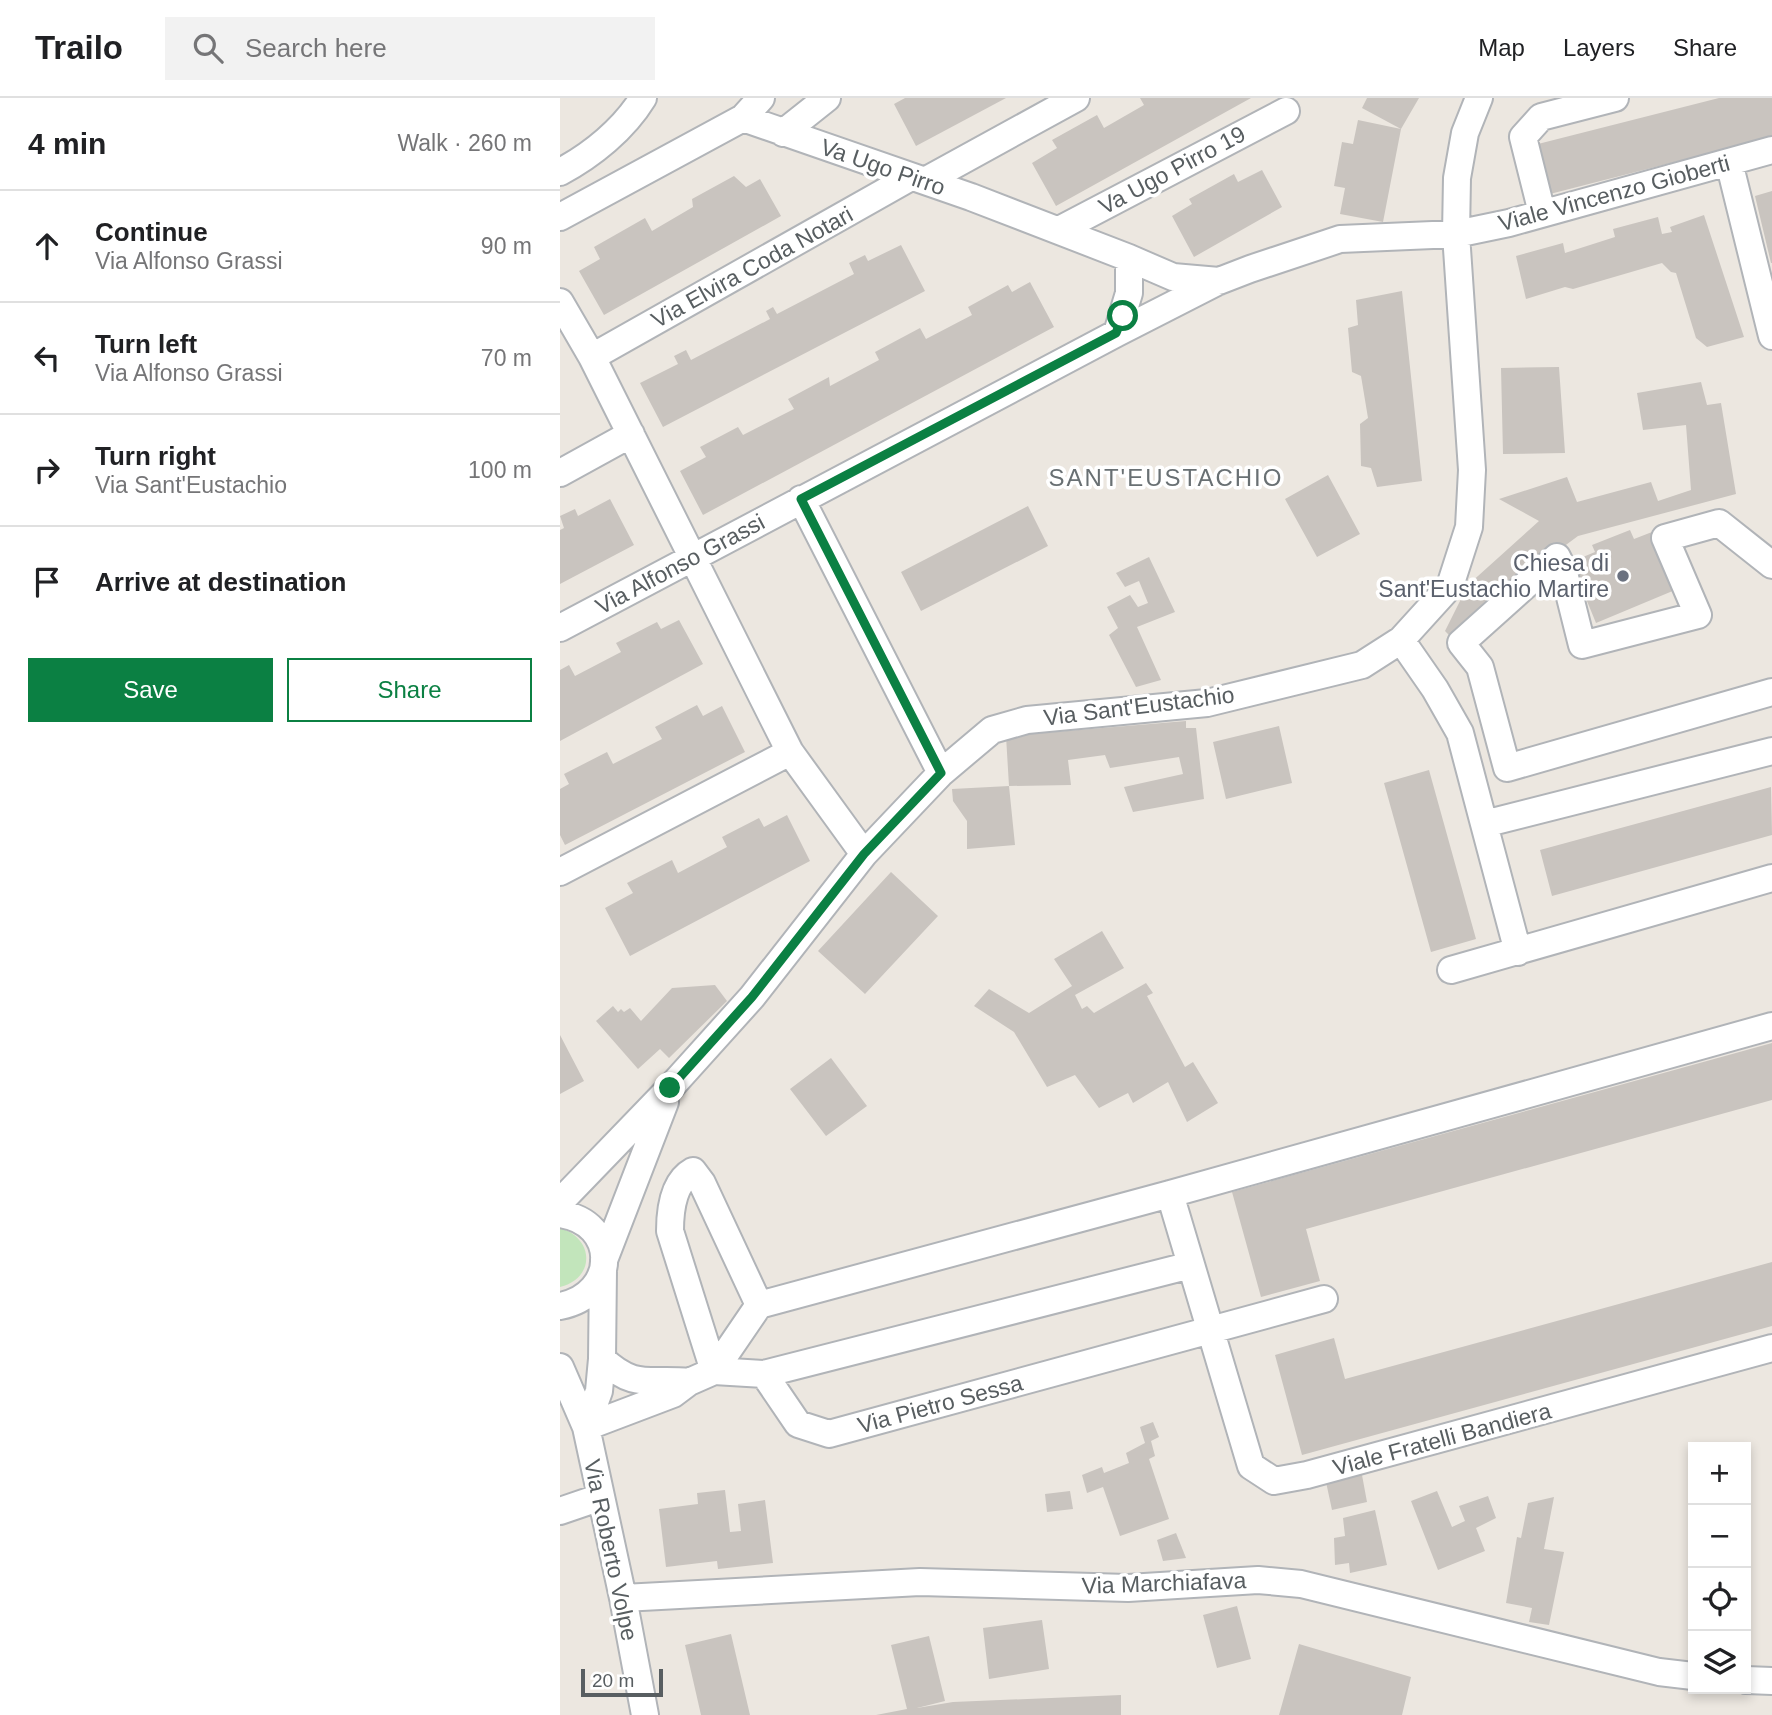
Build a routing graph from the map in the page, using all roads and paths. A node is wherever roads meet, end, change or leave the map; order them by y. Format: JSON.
{"nodes":[{"id":1,"x":643,"y":98,"type":"edge"},
{"id":2,"x":761,"y":98,"type":"edge"},
{"id":3,"x":827,"y":98,"type":"edge"},
{"id":4,"x":1076,"y":98,"type":"edge"},
{"id":5,"x":1479,"y":98,"type":"edge"},
{"id":6,"x":1615,"y":98,"type":"edge"},
{"id":7,"x":1286,"y":111,"type":"dead end"},
{"id":8,"x":743,"y":118,"type":"junction"},
{"id":9,"x":783,"y":133,"type":"junction"},
{"id":10,"x":1772,"y":150,"type":"edge"},
{"id":11,"x":1729,"y":162,"type":"junction"},
{"id":12,"x":560,"y":172,"type":"edge"},
{"id":13,"x":918,"y":179,"type":"junction"},
{"id":14,"x":1542,"y":213,"type":"junction"},
{"id":15,"x":560,"y":217,"type":"edge"},
{"id":16,"x":1059,"y":230,"type":"junction"},
{"id":17,"x":1456,"y":233,"type":"junction"},
{"id":18,"x":1129,"y":258,"type":"junction"},
{"id":19,"x":1219,"y":281,"type":"junction"},
{"id":20,"x":560,"y":302,"type":"edge"},
{"id":21,"x":1116,"y":333,"type":"junction"},
{"id":22,"x":1772,"y":336,"type":"edge"},
{"id":23,"x":592,"y":357,"type":"junction"},
{"id":24,"x":631,"y":434,"type":"junction"},
{"id":25,"x":560,"y":472,"type":"edge"},
{"id":26,"x":801,"y":499,"type":"junction"},
{"id":27,"x":692,"y":557,"type":"junction"},
{"id":28,"x":1772,"y":565,"type":"edge"},
{"id":29,"x":560,"y":628,"type":"edge"},
{"id":30,"x":1401,"y":640,"type":"junction"},
{"id":31,"x":1772,"y":692,"type":"edge"},
{"id":32,"x":1772,"y":751,"type":"edge"},
{"id":33,"x":790,"y":752,"type":"junction"},
{"id":34,"x":941,"y":773,"type":"junction"},
{"id":35,"x":1484,"y":824,"type":"junction"},
{"id":36,"x":864,"y":854,"type":"junction"},
{"id":37,"x":560,"y":872,"type":"edge"},
{"id":38,"x":1772,"y":878,"type":"edge"},
{"id":39,"x":1518,"y":952,"type":"junction"},
{"id":40,"x":1451,"y":970,"type":"dead end"},
{"id":41,"x":1772,"y":1026,"type":"edge"},
{"id":42,"x":670,"y":1088,"type":"junction"},
{"id":43,"x":1170,"y":1194,"type":"junction"},
{"id":44,"x":560,"y":1202,"type":"edge"},
{"id":45,"x":560,"y":1214,"type":"edge"},
{"id":46,"x":604,"y":1265,"type":"junction"},
{"id":47,"x":1191,"y":1265,"type":"junction"},
{"id":48,"x":1324,"y":1299,"type":"dead end"},
{"id":49,"x":560,"y":1306,"type":"edge"},
{"id":50,"x":759,"y":1306,"type":"junction"},
{"id":51,"x":1210,"y":1330,"type":"junction"},
{"id":52,"x":1772,"y":1348,"type":"edge"},
{"id":53,"x":602,"y":1359,"type":"junction"},
{"id":54,"x":560,"y":1367,"type":"edge"},
{"id":55,"x":714,"y":1371,"type":"junction"},
{"id":56,"x":764,"y":1374,"type":"junction"},
{"id":57,"x":689,"y":1382,"type":"junction"},
{"id":58,"x":586,"y":1427,"type":"junction"},
{"id":59,"x":601,"y":1497,"type":"junction"},
{"id":60,"x":560,"y":1511,"type":"edge"},
{"id":61,"x":623,"y":1598,"type":"junction"},
{"id":62,"x":1688,"y":1675,"type":"edge"},
{"id":63,"x":1751,"y":1680,"type":"edge"},
{"id":64,"x":1772,"y":1681,"type":"edge"},
{"id":65,"x":645,"y":1715,"type":"edge"}],
"edges":[{"from":1,"to":12,"type":"street"},
{"from":2,"to":8,"type":"street"},
{"from":3,"to":9,"type":"street"},
{"from":4,"to":13,"type":"street","name":"Via Elvira Coda Notari"},
{"from":5,"to":17,"type":"street","name":"Via Sant'Eustachio"},
{"from":6,"to":14,"type":"street"},
{"from":7,"to":16,"type":"street","name":"Va Ugo Pirro 19"},
{"from":8,"to":9,"type":"street","name":"Va Ugo Pirro"},
{"from":8,"to":15,"type":"street"},
{"from":9,"to":13,"type":"street","name":"Va Ugo Pirro"},
{"from":10,"to":11,"type":"street","name":"Viale Vincenzo Gioberti"},
{"from":11,"to":14,"type":"street","name":"Viale Vincenzo Gioberti"},
{"from":11,"to":22,"type":"street"},
{"from":13,"to":16,"type":"street","name":"Va Ugo Pirro"},
{"from":13,"to":23,"type":"street","name":"Via Elvira Coda Notari"},
{"from":14,"to":17,"type":"street","name":"Viale Vincenzo Gioberti"},
{"from":16,"to":18,"type":"street","name":"Va Ugo Pirro"},
{"from":17,"to":19,"type":"street","name":"Via Alfonso Grassi"},
{"from":17,"to":30,"type":"street","name":"Via Sant'Eustachio"},
{"from":18,"to":19,"type":"street","name":"Va Ugo Pirro"},
{"from":18,"to":21,"type":"street"},
{"from":19,"to":21,"type":"street","name":"Via Alfonso Grassi"},
{"from":20,"to":23,"type":"street"},
{"from":21,"to":26,"type":"street","name":"Via Alfonso Grassi"},
{"from":23,"to":24,"type":"street"},
{"from":24,"to":25,"type":"street"},
{"from":24,"to":27,"type":"street"},
{"from":26,"to":27,"type":"street","name":"Via Alfonso Grassi"},
{"from":26,"to":34,"type":"street"},
{"from":27,"to":29,"type":"street","name":"Via Alfonso Grassi"},
{"from":27,"to":33,"type":"street"},
{"from":28,"to":31,"type":"street"},
{"from":30,"to":34,"type":"street","name":"Via Sant'Eustachio"},
{"from":30,"to":35,"type":"street"},
{"from":32,"to":35,"type":"street"},
{"from":33,"to":36,"type":"street"},
{"from":33,"to":37,"type":"street"},
{"from":34,"to":36,"type":"street","name":"Via Sant'Eustachio"},
{"from":35,"to":39,"type":"street"},
{"from":36,"to":42,"type":"street","name":"Via Sant'Eustachio"},
{"from":38,"to":39,"type":"street"},
{"from":39,"to":40,"type":"street"},
{"from":41,"to":43,"type":"street"},
{"from":42,"to":44,"type":"street","name":"Via Sant'Eustachio"},
{"from":42,"to":46,"type":"street","name":"Via Sant'Eustachio"},
{"from":43,"to":47,"type":"street","name":"Viale Fratelli Bandiera"},
{"from":43,"to":50,"type":"street"},
{"from":45,"to":46,"type":"street"},
{"from":46,"to":49,"type":"street"},
{"from":46,"to":53,"type":"street","name":"Via Roberto Volpe"},
{"from":47,"to":51,"type":"street","name":"Viale Fratelli Bandiera"},
{"from":47,"to":56,"type":"street"},
{"from":48,"to":51,"type":"street","name":"Via Pietro Sessa"},
{"from":50,"to":55,"type":"street"},
{"from":50,"to":55,"type":"street"},
{"from":51,"to":52,"type":"street","name":"Viale Fratelli Bandiera"},
{"from":51,"to":56,"type":"street","name":"Via Pietro Sessa"},
{"from":53,"to":57,"type":"street"},
{"from":53,"to":58,"type":"street","name":"Via Roberto Volpe"},
{"from":54,"to":58,"type":"street","name":"Via Roberto Volpe"},
{"from":55,"to":56,"type":"street"},
{"from":55,"to":57,"type":"street"},
{"from":57,"to":58,"type":"street"},
{"from":58,"to":59,"type":"street","name":"Via Roberto Volpe"},
{"from":59,"to":60,"type":"street"},
{"from":59,"to":61,"type":"street","name":"Via Roberto Volpe"},
{"from":61,"to":62,"type":"street","name":"Via Marchiafava"},
{"from":61,"to":65,"type":"street","name":"Via Roberto Volpe"},
{"from":63,"to":64,"type":"street"}]}
